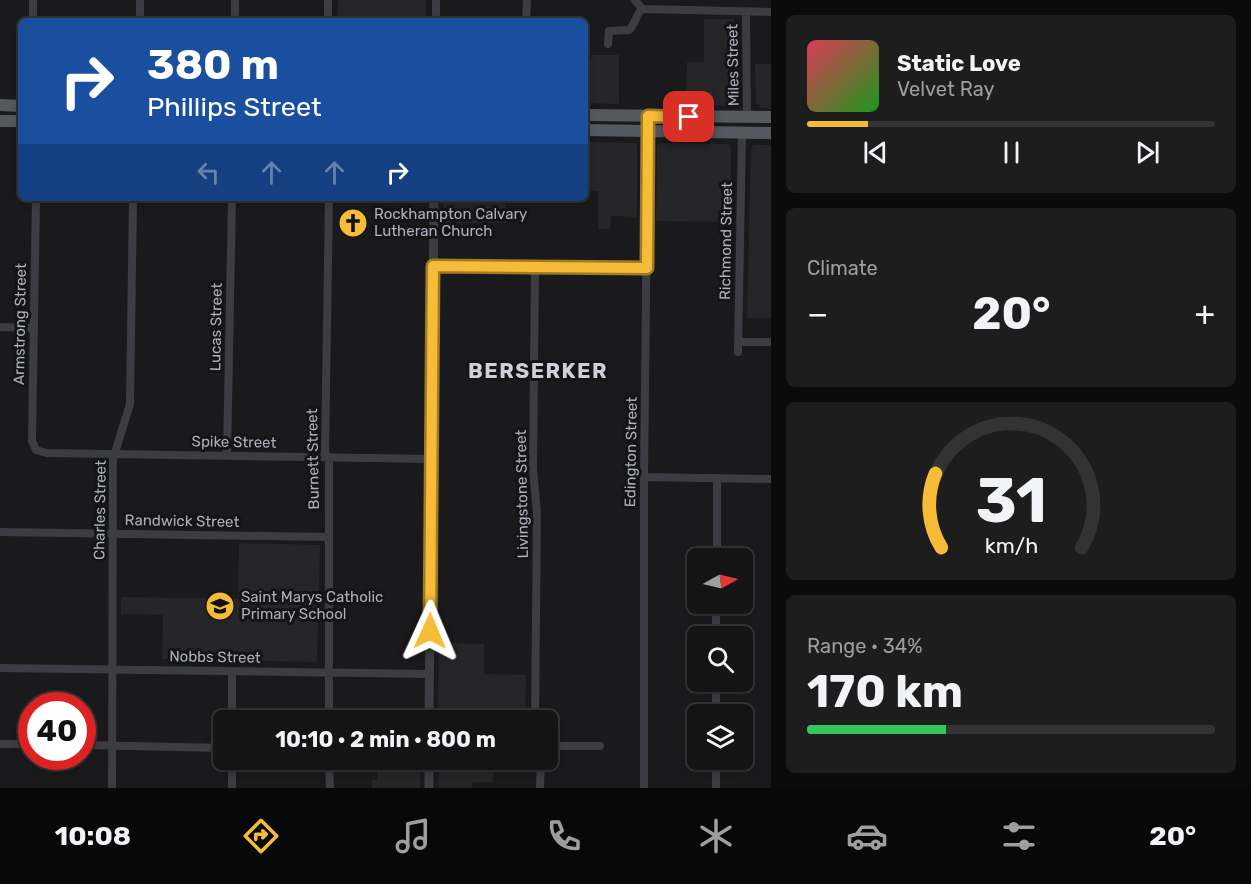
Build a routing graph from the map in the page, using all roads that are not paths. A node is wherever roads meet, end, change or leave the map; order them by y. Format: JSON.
{"nodes":[{"id":1,"x":33,"y":0,"type":"edge"},
{"id":2,"x":140,"y":0,"type":"edge"},
{"id":3,"x":235,"y":0,"type":"edge"},
{"id":4,"x":328,"y":0,"type":"edge"},
{"id":5,"x":436,"y":0,"type":"edge"},
{"id":6,"x":527,"y":0,"type":"edge"},
{"id":7,"x":635,"y":0,"type":"edge"},
{"id":8,"x":642,"y":9,"type":"junction"},
{"id":9,"x":746,"y":12,"type":"junction"},
{"id":10,"x":771,"y":12,"type":"edge"},
{"id":11,"x":33,"y":18,"type":"edge"},
{"id":12,"x":140,"y":18,"type":"edge"},
{"id":13,"x":235,"y":18,"type":"edge"},
{"id":14,"x":328,"y":18,"type":"edge"},
{"id":15,"x":436,"y":18,"type":"edge"},
{"id":16,"x":526,"y":18,"type":"edge"},
{"id":17,"x":608,"y":44,"type":"dead end"},
{"id":18,"x":0,"y":105,"type":"edge"},
{"id":19,"x":18,"y":105,"type":"edge"},
{"id":20,"x":588,"y":115,"type":"edge"},
{"id":21,"x":648,"y":116,"type":"junction"},
{"id":22,"x":747,"y":117,"type":"junction"},
{"id":23,"x":771,"y":117,"type":"edge"},
{"id":24,"x":0,"y":121,"type":"edge"},
{"id":25,"x":18,"y":121,"type":"edge"},
{"id":26,"x":588,"y":130,"type":"edge"},
{"id":27,"x":648,"y":131,"type":"junction"},
{"id":28,"x":742,"y":132,"type":"junction"},
{"id":29,"x":771,"y":132,"type":"edge"},
{"id":30,"x":36,"y":201,"type":"edge"},
{"id":31,"x":134,"y":201,"type":"edge"},
{"id":32,"x":231,"y":201,"type":"edge"},
{"id":33,"x":328,"y":201,"type":"edge"},
{"id":34,"x":434,"y":201,"type":"edge"},
{"id":35,"x":433,"y":266,"type":"junction"},
{"id":36,"x":536,"y":268,"type":"junction"},
{"id":37,"x":647,"y":268,"type":"junction"},
{"id":38,"x":0,"y":327,"type":"edge"},
{"id":39,"x":34,"y":328,"type":"junction"},
{"id":40,"x":738,"y":342,"type":"junction"},
{"id":41,"x":771,"y":342,"type":"edge"},
{"id":42,"x":738,"y":352,"type":"dead end"},
{"id":43,"x":36,"y":450,"type":"joint"},
{"id":44,"x":115,"y":454,"type":"junction"},
{"id":45,"x":227,"y":456,"type":"junction"},
{"id":46,"x":327,"y":457,"type":"junction"},
{"id":47,"x":433,"y":459,"type":"junction"},
{"id":48,"x":644,"y":477,"type":"junction"},
{"id":49,"x":717,"y":478,"type":"junction"},
{"id":50,"x":771,"y":478,"type":"edge"},
{"id":51,"x":0,"y":532,"type":"edge"},
{"id":52,"x":112,"y":533,"type":"junction"},
{"id":53,"x":328,"y":537,"type":"junction"},
{"id":54,"x":717,"y":548,"type":"edge"},
{"id":55,"x":0,"y":668,"type":"edge"},
{"id":56,"x":112,"y":669,"type":"junction"},
{"id":57,"x":232,"y":671,"type":"junction"},
{"id":58,"x":329,"y":673,"type":"junction"},
{"id":59,"x":430,"y":674,"type":"junction"},
{"id":60,"x":232,"y":710,"type":"edge"},
{"id":61,"x":329,"y":710,"type":"edge"},
{"id":62,"x":429,"y":710,"type":"edge"},
{"id":63,"x":535,"y":710,"type":"edge"},
{"id":64,"x":0,"y":744,"type":"edge"},
{"id":65,"x":18,"y":744,"type":"edge"},
{"id":66,"x":96,"y":745,"type":"edge"},
{"id":67,"x":112,"y":745,"type":"junction"},
{"id":68,"x":558,"y":746,"type":"edge"},
{"id":69,"x":600,"y":746,"type":"dead end"},
{"id":70,"x":213,"y":748,"type":"edge"},
{"id":71,"x":232,"y":770,"type":"edge"},
{"id":72,"x":329,"y":770,"type":"edge"},
{"id":73,"x":429,"y":770,"type":"edge"},
{"id":74,"x":541,"y":770,"type":"edge"},
{"id":75,"x":716,"y":770,"type":"edge"},
{"id":76,"x":112,"y":788,"type":"edge"},
{"id":77,"x":232,"y":788,"type":"edge"},
{"id":78,"x":330,"y":788,"type":"edge"},
{"id":79,"x":429,"y":788,"type":"edge"},
{"id":80,"x":540,"y":788,"type":"edge"},
{"id":81,"x":644,"y":788,"type":"edge"},
{"id":82,"x":716,"y":788,"type":"edge"}],
"edges":[{"from":1,"to":11,"type":"street"},
{"from":2,"to":12,"type":"street"},
{"from":3,"to":13,"type":"street"},
{"from":4,"to":14,"type":"street"},
{"from":5,"to":15,"type":"street"},
{"from":6,"to":16,"type":"street"},
{"from":7,"to":8,"type":"street"},
{"from":8,"to":9,"type":"street"},
{"from":8,"to":17,"type":"street"},
{"from":9,"to":10,"type":"street"},
{"from":9,"to":22,"type":"street","name":"Miles Street"},
{"from":18,"to":19,"type":"main road"},
{"from":20,"to":21,"type":"main road"},
{"from":21,"to":22,"type":"main road"},
{"from":21,"to":27,"type":"street","name":"Edington Street"},
{"from":22,"to":23,"type":"main road"},
{"from":24,"to":25,"type":"main road"},
{"from":26,"to":27,"type":"main road"},
{"from":27,"to":28,"type":"main road"},
{"from":27,"to":37,"type":"street","name":"Edington Street"},
{"from":28,"to":29,"type":"main road"},
{"from":28,"to":40,"type":"street","name":"Richmond Street"},
{"from":30,"to":39,"type":"street","name":"Armstrong Street"},
{"from":31,"to":44,"type":"street","name":"Charles Street"},
{"from":32,"to":45,"type":"street","name":"Lucas Street"},
{"from":33,"to":46,"type":"street","name":"Burnett Street"},
{"from":34,"to":35,"type":"street"},
{"from":35,"to":36,"type":"street"},
{"from":35,"to":47,"type":"street"},
{"from":36,"to":37,"type":"street"},
{"from":36,"to":63,"type":"street","name":"Livingstone Street"},
{"from":37,"to":48,"type":"street","name":"Edington Street"},
{"from":38,"to":39,"type":"street"},
{"from":39,"to":43,"type":"street","name":"Armstrong Street"},
{"from":40,"to":41,"type":"street"},
{"from":40,"to":42,"type":"street","name":"Richmond Street"},
{"from":43,"to":44,"type":"street","name":"Spike Street"},
{"from":44,"to":45,"type":"street","name":"Spike Street"},
{"from":44,"to":52,"type":"street","name":"Charles Street"},
{"from":45,"to":46,"type":"street","name":"Spike Street"},
{"from":46,"to":47,"type":"street","name":"Spike Street"},
{"from":46,"to":53,"type":"street","name":"Burnett Street"},
{"from":47,"to":59,"type":"street"},
{"from":48,"to":49,"type":"street"},
{"from":48,"to":81,"type":"street","name":"Edington Street"},
{"from":49,"to":50,"type":"street"},
{"from":49,"to":54,"type":"street"},
{"from":51,"to":52,"type":"street","name":"Randwick Street"},
{"from":52,"to":53,"type":"street","name":"Randwick Street"},
{"from":52,"to":56,"type":"street","name":"Charles Street"},
{"from":53,"to":58,"type":"street","name":"Burnett Street"},
{"from":55,"to":56,"type":"street","name":"Nobbs Street"},
{"from":56,"to":57,"type":"street","name":"Nobbs Street"},
{"from":56,"to":67,"type":"street","name":"Charles Street"},
{"from":57,"to":58,"type":"street","name":"Nobbs Street"},
{"from":57,"to":60,"type":"street"},
{"from":58,"to":59,"type":"street","name":"Nobbs Street"},
{"from":58,"to":61,"type":"street","name":"Burnett Street"},
{"from":59,"to":62,"type":"street"},
{"from":64,"to":65,"type":"street"},
{"from":66,"to":67,"type":"street"},
{"from":67,"to":70,"type":"street"},
{"from":67,"to":76,"type":"street","name":"Charles Street"},
{"from":68,"to":69,"type":"street"},
{"from":71,"to":77,"type":"street"},
{"from":72,"to":78,"type":"street"},
{"from":73,"to":79,"type":"street"},
{"from":74,"to":80,"type":"street"},
{"from":75,"to":82,"type":"street"}]}
